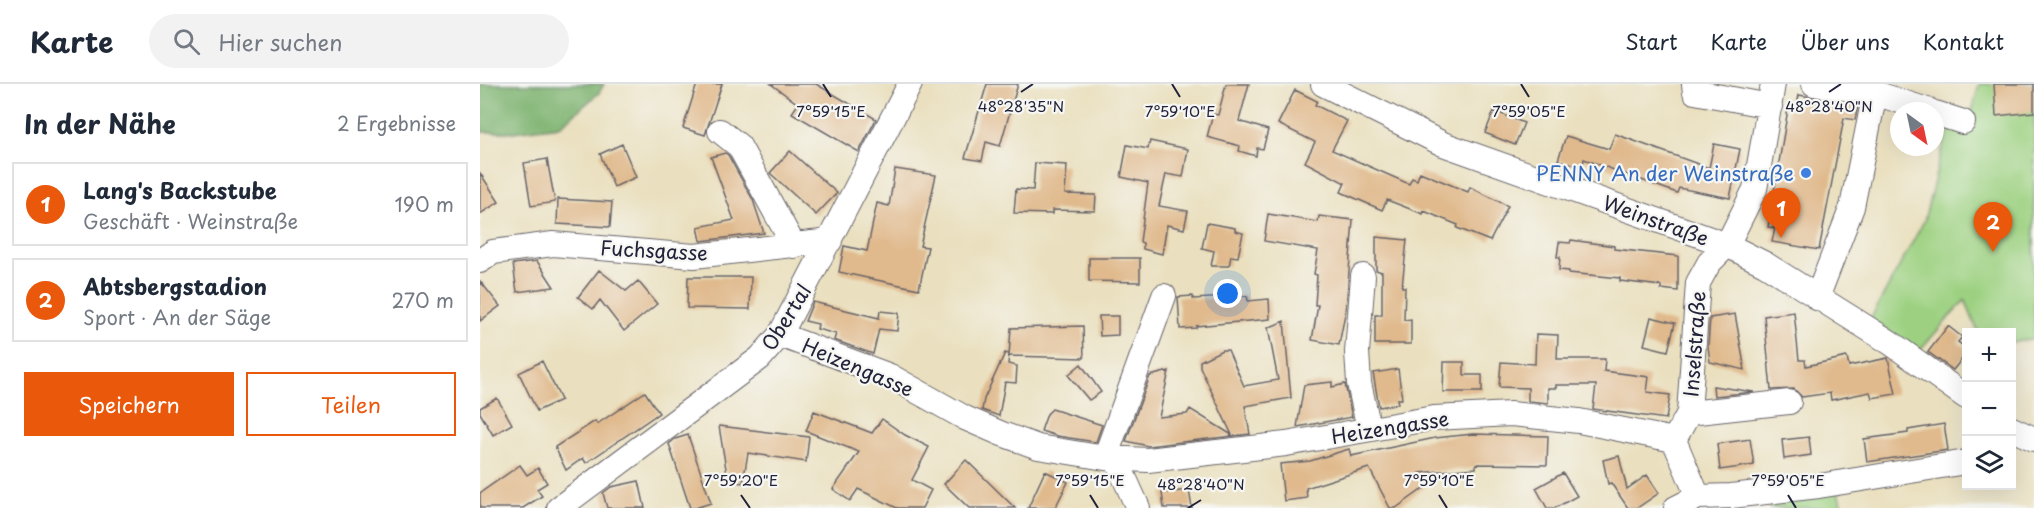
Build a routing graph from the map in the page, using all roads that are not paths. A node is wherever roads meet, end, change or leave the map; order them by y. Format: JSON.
{"nodes":[{"id":1,"x":910,"y":84,"type":"edge"},
{"id":2,"x":1695,"y":84,"type":"edge"},
{"id":3,"x":1814,"y":84,"type":"edge"},
{"id":4,"x":1326,"y":85,"type":"edge"},
{"id":5,"x":1875,"y":93,"type":"junction"},
{"id":6,"x":1771,"y":95,"type":"edge"},
{"id":7,"x":1902,"y":102,"type":"edge"},
{"id":8,"x":1944,"y":116,"type":"edge"},
{"id":9,"x":1964,"y":122,"type":"dead end"},
{"id":10,"x":720,"y":130,"type":"dead end"},
{"id":11,"x":830,"y":241,"type":"junction"},
{"id":12,"x":1727,"y":245,"type":"junction"},
{"id":13,"x":794,"y":246,"type":"junction"},
{"id":14,"x":480,"y":261,"type":"edge"},
{"id":15,"x":1364,"y":276,"type":"dead end"},
{"id":16,"x":1164,"y":296,"type":"dead end"},
{"id":17,"x":1817,"y":298,"type":"junction"},
{"id":18,"x":780,"y":335,"type":"junction"},
{"id":19,"x":1962,"y":394,"type":"edge"},
{"id":20,"x":1789,"y":402,"type":"dead end"},
{"id":21,"x":1689,"y":412,"type":"junction"},
{"id":22,"x":1369,"y":429,"type":"junction"},
{"id":23,"x":1674,"y":440,"type":"junction"},
{"id":24,"x":1110,"y":458,"type":"junction"},
{"id":25,"x":1962,"y":463,"type":"edge"},
{"id":26,"x":1698,"y":497,"type":"junction"},
{"id":27,"x":559,"y":508,"type":"edge"},
{"id":28,"x":1138,"y":508,"type":"edge"},
{"id":29,"x":1676,"y":508,"type":"edge"}],
"edges":[{"from":1,"to":11,"type":"street","name":"Obertal"},
{"from":2,"to":6,"type":"street"},
{"from":3,"to":5,"type":"street"},
{"from":4,"to":12,"type":"street","name":"Weinstraße"},
{"from":5,"to":7,"type":"street"},
{"from":5,"to":17,"type":"street"},
{"from":6,"to":12,"type":"street","name":"Inselstraße"},
{"from":8,"to":9,"type":"street"},
{"from":10,"to":13,"type":"street"},
{"from":11,"to":13,"type":"street","name":"Fuchsgasse"},
{"from":11,"to":18,"type":"street","name":"Obertal"},
{"from":12,"to":17,"type":"street","name":"Weinstraße"},
{"from":12,"to":21,"type":"street","name":"Inselstraße"},
{"from":13,"to":14,"type":"street","name":"Fuchsgasse"},
{"from":15,"to":22,"type":"street"},
{"from":16,"to":24,"type":"street"},
{"from":17,"to":19,"type":"street","name":"Weinstraße"},
{"from":18,"to":24,"type":"street","name":"Heizengasse"},
{"from":18,"to":27,"type":"street","name":"Obertal"},
{"from":20,"to":21,"type":"street"},
{"from":21,"to":23,"type":"street","name":"Inselstraße"},
{"from":22,"to":23,"type":"street","name":"Heizengasse"},
{"from":22,"to":24,"type":"street","name":"Heizengasse"},
{"from":23,"to":26,"type":"street"},
{"from":24,"to":28,"type":"street"},
{"from":25,"to":26,"type":"street"},
{"from":26,"to":29,"type":"street"}]}
